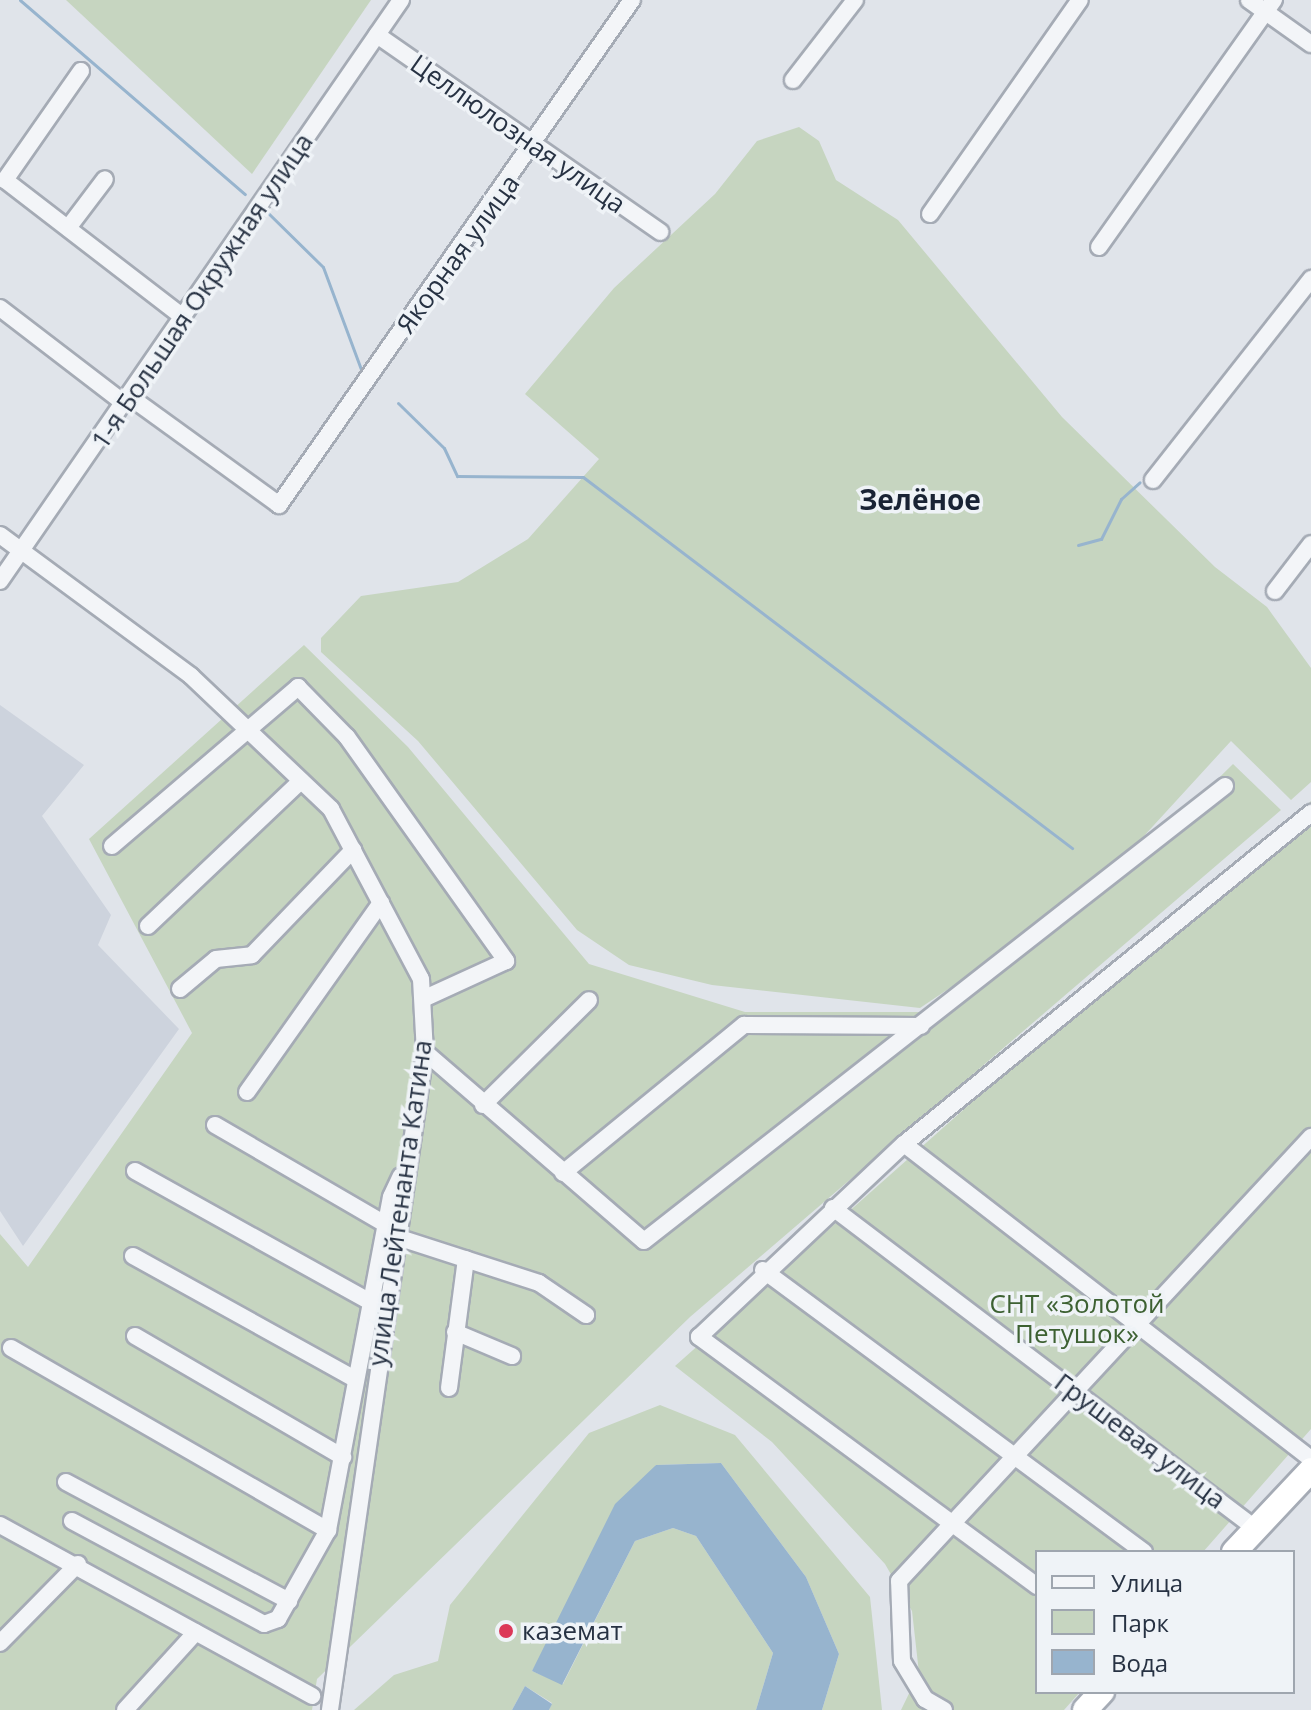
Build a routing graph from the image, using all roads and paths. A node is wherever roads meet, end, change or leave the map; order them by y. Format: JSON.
{"nodes":[{"id":1,"x":401,"y":0,"type":"edge"},
{"id":2,"x":632,"y":0,"type":"edge"},
{"id":3,"x":855,"y":0,"type":"edge"},
{"id":4,"x":1080,"y":0,"type":"edge"},
{"id":5,"x":1249,"y":0,"type":"edge"},
{"id":6,"x":1269,"y":6,"type":"edge"},
{"id":7,"x":377,"y":35,"type":"junction"},
{"id":8,"x":1311,"y":44,"type":"edge"},
{"id":9,"x":81,"y":71,"type":"dead end"},
{"id":10,"x":793,"y":80,"type":"dead end"},
{"id":11,"x":533,"y":150,"type":"junction"},
{"id":12,"x":105,"y":179,"type":"dead end"},
{"id":13,"x":930,"y":214,"type":"dead end"},
{"id":14,"x":68,"y":228,"type":"junction"},
{"id":15,"x":660,"y":232,"type":"dead end"},
{"id":16,"x":1099,"y":247,"type":"dead end"},
{"id":17,"x":1311,"y":279,"type":"edge"},
{"id":18,"x":0,"y":308,"type":"edge"},
{"id":19,"x":184,"y":318,"type":"junction"},
{"id":20,"x":128,"y":401,"type":"junction"},
{"id":21,"x":1153,"y":480,"type":"dead end"},
{"id":22,"x":0,"y":535,"type":"edge"},
{"id":23,"x":1311,"y":544,"type":"edge"},
{"id":24,"x":23,"y":550,"type":"junction"},
{"id":25,"x":0,"y":581,"type":"edge"},
{"id":26,"x":1275,"y":591,"type":"dead end"},
{"id":27,"x":246,"y":728,"type":"junction"},
{"id":28,"x":301,"y":781,"type":"junction"},
{"id":29,"x":1225,"y":786,"type":"dead end"},
{"id":30,"x":1311,"y":813,"type":"edge"},
{"id":31,"x":112,"y":846,"type":"dead end"},
{"id":32,"x":353,"y":850,"type":"junction"},
{"id":33,"x":381,"y":903,"type":"junction"},
{"id":34,"x":148,"y":926,"type":"dead end"},
{"id":35,"x":180,"y":989,"type":"dead end"},
{"id":36,"x":423,"y":999,"type":"junction"},
{"id":37,"x":589,"y":1000,"type":"dead end"},
{"id":38,"x":921,"y":1026,"type":"junction"},
{"id":39,"x":425,"y":1052,"type":"junction"},
{"id":40,"x":247,"y":1092,"type":"dead end"},
{"id":41,"x":483,"y":1105,"type":"junction"},
{"id":42,"x":215,"y":1125,"type":"dead end"},
{"id":43,"x":1311,"y":1137,"type":"edge"},
{"id":44,"x":904,"y":1144,"type":"junction"},
{"id":45,"x":135,"y":1171,"type":"dead end"},
{"id":46,"x":563,"y":1173,"type":"junction"},
{"id":47,"x":833,"y":1208,"type":"junction"},
{"id":48,"x":391,"y":1230,"type":"junction"},
{"id":49,"x":133,"y":1256,"type":"dead end"},
{"id":50,"x":466,"y":1259,"type":"junction"},
{"id":51,"x":763,"y":1270,"type":"junction"},
{"id":52,"x":370,"y":1302,"type":"junction"},
{"id":53,"x":586,"y":1315,"type":"dead end"},
{"id":54,"x":1139,"y":1324,"type":"junction"},
{"id":55,"x":455,"y":1332,"type":"junction"},
{"id":56,"x":135,"y":1336,"type":"dead end"},
{"id":57,"x":11,"y":1348,"type":"dead end"},
{"id":58,"x":512,"y":1356,"type":"dead end"},
{"id":59,"x":355,"y":1379,"type":"junction"},
{"id":60,"x":449,"y":1388,"type":"dead end"},
{"id":61,"x":1076,"y":1392,"type":"junction"},
{"id":62,"x":343,"y":1457,"type":"junction"},
{"id":63,"x":1014,"y":1458,"type":"junction"},
{"id":64,"x":1311,"y":1459,"type":"edge"},
{"id":65,"x":1311,"y":1470,"type":"edge"},
{"id":66,"x":66,"y":1482,"type":"dead end"},
{"id":67,"x":72,"y":1521,"type":"dead end"},
{"id":68,"x":952,"y":1524,"type":"junction"},
{"id":69,"x":0,"y":1525,"type":"edge"},
{"id":70,"x":1256,"y":1529,"type":"junction"},
{"id":71,"x":328,"y":1530,"type":"junction"},
{"id":72,"x":1141,"y":1550,"type":"edge"},
{"id":73,"x":1236,"y":1550,"type":"edge"},
{"id":74,"x":78,"y":1564,"type":"junction"},
{"id":75,"x":1035,"y":1585,"type":"edge"},
{"id":76,"x":289,"y":1601,"type":"junction"},
{"id":77,"x":196,"y":1632,"type":"junction"},
{"id":78,"x":0,"y":1643,"type":"edge"},
{"id":79,"x":1100,"y":1694,"type":"edge"},
{"id":80,"x":309,"y":1703,"type":"edge"},
{"id":81,"x":331,"y":1707,"type":"edge"},
{"id":82,"x":125,"y":1710,"type":"edge"},
{"id":83,"x":944,"y":1710,"type":"edge"},
{"id":84,"x":1085,"y":1710,"type":"edge"}],
"edges":[{"from":1,"to":7,"type":"street","name":"1-я Большая Окружная улица"},
{"from":2,"to":11,"type":"street","name":"Якорная улица"},
{"from":3,"to":10,"type":"street"},
{"from":4,"to":13,"type":"street"},
{"from":5,"to":6,"type":"street"},
{"from":6,"to":8,"type":"street"},
{"from":6,"to":16,"type":"street"},
{"from":7,"to":11,"type":"street","name":"Целлюлозная улица"},
{"from":7,"to":19,"type":"street","name":"1-я Большая Окружная улица"},
{"from":9,"to":14,"type":"street"},
{"from":11,"to":15,"type":"street","name":"Целлюлозная улица"},
{"from":11,"to":20,"type":"street","name":"Якорная улица"},
{"from":12,"to":14,"type":"street"},
{"from":14,"to":19,"type":"street"},
{"from":17,"to":21,"type":"street"},
{"from":18,"to":20,"type":"street"},
{"from":19,"to":20,"type":"street","name":"1-я Большая Окружная улица"},
{"from":20,"to":24,"type":"street","name":"1-я Большая Окружная улица"},
{"from":22,"to":24,"type":"street","name":"улица Лейтенанта Катина"},
{"from":23,"to":26,"type":"street"},
{"from":24,"to":25,"type":"street","name":"1-я Большая Окружная улица"},
{"from":24,"to":27,"type":"street","name":"улица Лейтенанта Катина"},
{"from":27,"to":28,"type":"street","name":"улица Лейтенанта Катина"},
{"from":27,"to":31,"type":"street"},
{"from":27,"to":36,"type":"street"},
{"from":28,"to":32,"type":"street","name":"улица Лейтенанта Катина"},
{"from":28,"to":34,"type":"street"},
{"from":29,"to":38,"type":"street"},
{"from":30,"to":44,"type":"street"},
{"from":32,"to":33,"type":"street","name":"улица Лейтенанта Катина"},
{"from":32,"to":35,"type":"street"},
{"from":33,"to":36,"type":"street","name":"улица Лейтенанта Катина"},
{"from":33,"to":40,"type":"street"},
{"from":36,"to":39,"type":"street","name":"улица Лейтенанта Катина"},
{"from":37,"to":41,"type":"street"},
{"from":38,"to":46,"type":"street"},
{"from":38,"to":46,"type":"street"},
{"from":39,"to":41,"type":"street"},
{"from":39,"to":48,"type":"street","name":"улица Лейтенанта Катина"},
{"from":41,"to":46,"type":"street"},
{"from":42,"to":48,"type":"street"},
{"from":43,"to":54,"type":"street"},
{"from":44,"to":47,"type":"street"},
{"from":44,"to":54,"type":"street"},
{"from":45,"to":52,"type":"street"},
{"from":47,"to":51,"type":"street"},
{"from":47,"to":61,"type":"street","name":"Грушевая улица"},
{"from":48,"to":50,"type":"street"},
{"from":48,"to":52,"type":"street"},
{"from":48,"to":81,"type":"street","name":"улица Лейтенанта Катина"},
{"from":49,"to":59,"type":"street"},
{"from":50,"to":53,"type":"street"},
{"from":50,"to":55,"type":"street"},
{"from":51,"to":63,"type":"street"},
{"from":51,"to":68,"type":"street"},
{"from":52,"to":59,"type":"street"},
{"from":54,"to":61,"type":"street"},
{"from":54,"to":64,"type":"street"},
{"from":55,"to":58,"type":"street"},
{"from":55,"to":60,"type":"street"},
{"from":56,"to":62,"type":"street"},
{"from":57,"to":71,"type":"street"},
{"from":59,"to":62,"type":"street"},
{"from":61,"to":63,"type":"street"},
{"from":61,"to":70,"type":"street","name":"Грушевая улица"},
{"from":62,"to":71,"type":"street"},
{"from":63,"to":68,"type":"street"},
{"from":63,"to":72,"type":"street"},
{"from":65,"to":70,"type":"highway"},
{"from":66,"to":76,"type":"street"},
{"from":67,"to":76,"type":"street"},
{"from":68,"to":75,"type":"street"},
{"from":68,"to":83,"type":"street"},
{"from":69,"to":74,"type":"street"},
{"from":70,"to":73,"type":"highway"},
{"from":71,"to":76,"type":"street"},
{"from":74,"to":77,"type":"street"},
{"from":74,"to":78,"type":"street"},
{"from":77,"to":80,"type":"street"},
{"from":77,"to":82,"type":"street"},
{"from":79,"to":84,"type":"highway"},
{"from":80,"to":81,"type":"street"}]}
